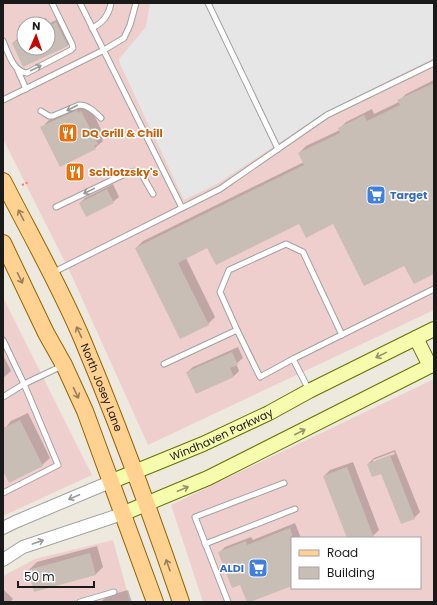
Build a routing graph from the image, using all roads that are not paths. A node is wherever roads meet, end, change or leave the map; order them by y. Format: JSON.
{"nodes":[{"id":1,"x":52,"y":3,"type":"edge"},
{"id":2,"x":80,"y":3,"type":"edge"},
{"id":3,"x":111,"y":3,"type":"edge"},
{"id":4,"x":136,"y":3,"type":"edge"},
{"id":5,"x":208,"y":3,"type":"edge"},
{"id":6,"x":92,"y":28,"type":"junction"},
{"id":7,"x":3,"y":41,"type":"edge"},
{"id":8,"x":104,"y":50,"type":"junction"},
{"id":9,"x":434,"y":63,"type":"edge"},
{"id":10,"x":18,"y":71,"type":"junction"},
{"id":11,"x":26,"y":89,"type":"junction"},
{"id":12,"x":3,"y":99,"type":"edge"},
{"id":13,"x":41,"y":111,"type":"dead end"},
{"id":14,"x":101,"y":118,"type":"dead end"},
{"id":15,"x":278,"y":149,"type":"junction"},
{"id":16,"x":3,"y":181,"type":"edge"},
{"id":17,"x":153,"y":194,"type":"dead end"},
{"id":18,"x":56,"y":207,"type":"dead end"},
{"id":19,"x":182,"y":208,"type":"junction"},
{"id":20,"x":3,"y":243,"type":"edge"},
{"id":21,"x":51,"y":274,"type":"junction"},
{"id":22,"x":434,"y":289,"type":"edge"},
{"id":23,"x":434,"y":329,"type":"edge"},
{"id":24,"x":237,"y":330,"type":"junction"},
{"id":25,"x":342,"y":335,"type":"junction"},
{"id":26,"x":416,"y":338,"type":"junction"},
{"id":27,"x":3,"y":340,"type":"edge"},
{"id":28,"x":293,"y":359,"type":"junction"},
{"id":29,"x":164,"y":364,"type":"dead end"},
{"id":30,"x":64,"y":365,"type":"junction"},
{"id":31,"x":432,"y":365,"type":"edge"},
{"id":32,"x":24,"y":384,"type":"junction"},
{"id":33,"x":310,"y":390,"type":"junction"},
{"id":34,"x":3,"y":397,"type":"edge"},
{"id":35,"x":135,"y":472,"type":"junction"},
{"id":36,"x":110,"y":482,"type":"junction"},
{"id":37,"x":284,"y":483,"type":"dead end"},
{"id":38,"x":3,"y":492,"type":"edge"},
{"id":39,"x":147,"y":504,"type":"junction"},
{"id":40,"x":295,"y":509,"type":"dead end"},
{"id":41,"x":122,"y":514,"type":"junction"},
{"id":42,"x":3,"y":528,"type":"edge"},
{"id":43,"x":205,"y":544,"type":"junction"},
{"id":44,"x":3,"y":560,"type":"edge"},
{"id":45,"x":114,"y":592,"type":"dead end"},
{"id":46,"x":80,"y":602,"type":"edge"},
{"id":47,"x":155,"y":602,"type":"edge"},
{"id":48,"x":180,"y":602,"type":"edge"},
{"id":49,"x":228,"y":602,"type":"edge"}],
"edges":[{"from":10,"to":1,"type":"lane","one_way":true},
{"from":2,"to":6,"type":"lane"},
{"from":3,"to":6,"type":"lane"},
{"from":4,"to":8,"type":"lane"},
{"from":5,"to":15,"type":"lane"},
{"from":6,"to":8,"type":"lane"},
{"from":7,"to":10,"type":"lane"},
{"from":8,"to":11,"type":"lane"},
{"from":8,"to":19,"type":"lane"},
{"from":9,"to":15,"type":"lane"},
{"from":10,"to":11,"type":"lane"},
{"from":11,"to":12,"type":"lane"},
{"from":14,"to":13,"type":"lane","one_way":true},
{"from":15,"to":19,"type":"lane"},
{"from":21,"to":16,"type":"main road","name":"North Josey Lane","one_way":true},
{"from":17,"to":18,"type":"lane","one_way":true},
{"from":19,"to":21,"type":"lane"},
{"from":20,"to":30,"type":"main road","one_way":true},
{"from":35,"to":21,"type":"main road","name":"North Josey Lane","one_way":true},
{"from":22,"to":25,"type":"lane"},
{"from":23,"to":26,"type":"main road","name":"Windhaven Parkway"},
{"from":24,"to":25,"type":"lane"},
{"from":24,"to":28,"type":"lane"},
{"from":24,"to":29,"type":"lane"},
{"from":25,"to":28,"type":"lane"},
{"from":26,"to":31,"type":"main road"},
{"from":26,"to":33,"type":"main road","name":"Windhaven Parkway","one_way":true},
{"from":27,"to":32,"type":"lane"},
{"from":28,"to":33,"type":"lane"},
{"from":30,"to":32,"type":"lane"},
{"from":30,"to":36,"type":"main road","one_way":true},
{"from":39,"to":31,"type":"main road","one_way":true},
{"from":32,"to":34,"type":"lane"},
{"from":32,"to":38,"type":"lane"},
{"from":33,"to":35,"type":"main road","name":"Windhaven Parkway"},
{"from":35,"to":36,"type":"main road","name":"Windhaven Parkway"},
{"from":35,"to":39,"type":"main road","name":"North Josey Lane"},
{"from":36,"to":41,"type":"main road"},
{"from":36,"to":42,"type":"street","name":"Windhaven Parkway","one_way":true},
{"from":37,"to":43,"type":"lane"},
{"from":39,"to":41,"type":"main road"},
{"from":48,"to":39,"type":"main road","name":"North Josey Lane","one_way":true},
{"from":40,"to":43,"type":"lane"},
{"from":44,"to":41,"type":"street","one_way":true},
{"from":41,"to":47,"type":"main road"},
{"from":43,"to":49,"type":"lane"},
{"from":45,"to":46,"type":"lane"}]}
